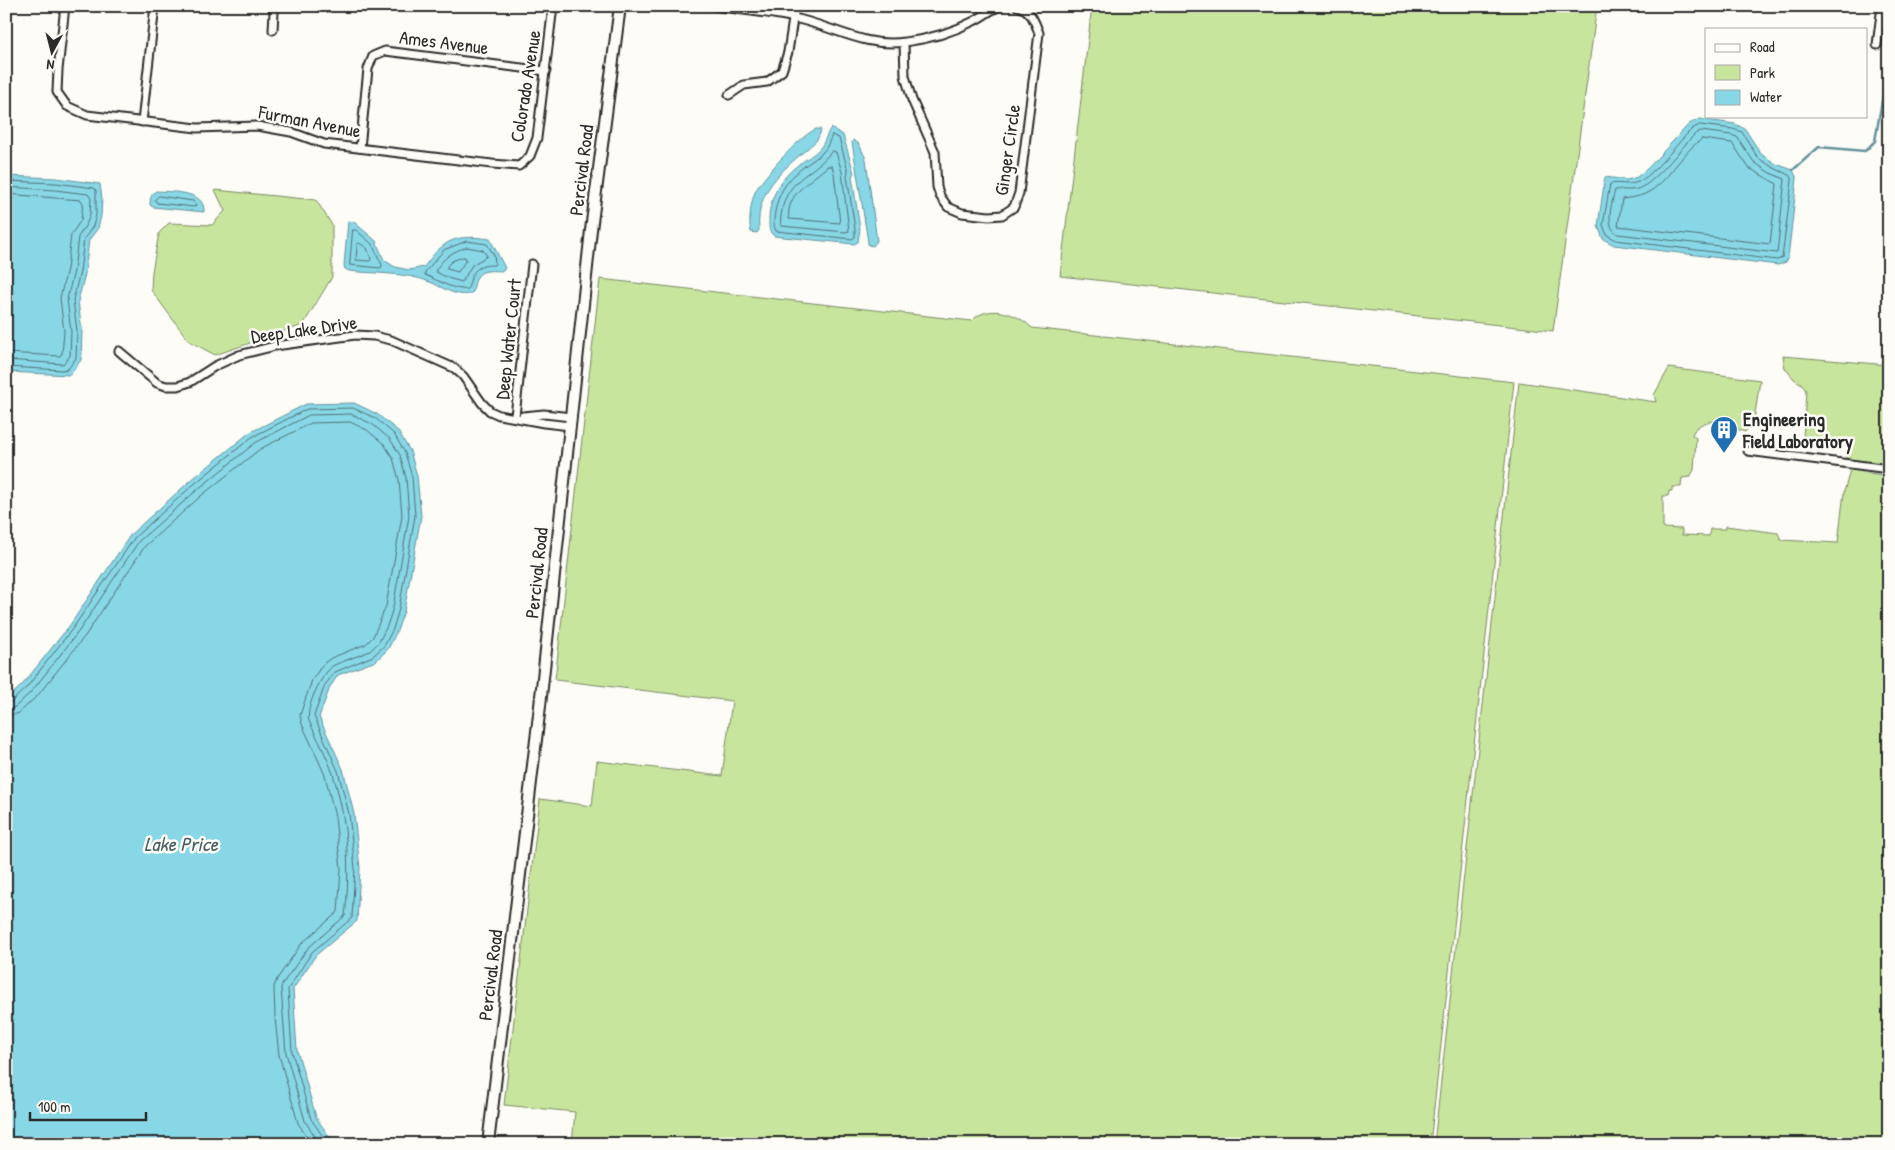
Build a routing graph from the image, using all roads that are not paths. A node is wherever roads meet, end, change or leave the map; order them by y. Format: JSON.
{"nodes":[{"id":1,"x":65,"y":6,"type":"edge"},
{"id":2,"x":155,"y":6,"type":"edge"},
{"id":3,"x":272,"y":6,"type":"edge"},
{"id":4,"x":554,"y":6,"type":"edge"},
{"id":5,"x":620,"y":6,"type":"edge"},
{"id":6,"x":714,"y":6,"type":"edge"},
{"id":7,"x":795,"y":6,"type":"edge"},
{"id":8,"x":1001,"y":6,"type":"edge"},
{"id":9,"x":1882,"y":6,"type":"edge"},
{"id":10,"x":1020,"y":7,"type":"edge"},
{"id":11,"x":793,"y":17,"type":"junction"},
{"id":12,"x":273,"y":30,"type":"dead end"},
{"id":13,"x":904,"y":42,"type":"junction"},
{"id":14,"x":1877,"y":45,"type":"dead end"},
{"id":15,"x":546,"y":71,"type":"junction"},
{"id":16,"x":729,"y":95,"type":"dead end"},
{"id":17,"x":142,"y":122,"type":"junction"},
{"id":18,"x":360,"y":148,"type":"junction"},
{"id":19,"x":519,"y":166,"type":"joint"},
{"id":20,"x":532,"y":264,"type":"dead end"},
{"id":21,"x":119,"y":351,"type":"dead end"},
{"id":22,"x":552,"y":415,"type":"junction"},
{"id":23,"x":515,"y":416,"type":"junction"},
{"id":24,"x":570,"y":422,"type":"junction"},
{"id":25,"x":551,"y":424,"type":"junction"},
{"id":26,"x":1748,"y":451,"type":"dead end"},
{"id":27,"x":1889,"y":469,"type":"edge"},
{"id":28,"x":488,"y":1144,"type":"edge"}],
"edges":[{"from":1,"to":17,"type":"street","name":"Furman Avenue"},
{"from":2,"to":17,"type":"street"},
{"from":3,"to":12,"type":"street"},
{"from":4,"to":15,"type":"street","name":"Colorado Avenue"},
{"from":5,"to":24,"type":"street","name":"Percival Road"},
{"from":6,"to":11,"type":"street"},
{"from":7,"to":11,"type":"street"},
{"from":8,"to":13,"type":"street"},
{"from":9,"to":14,"type":"street"},
{"from":10,"to":13,"type":"street","name":"Ginger Circle"},
{"from":11,"to":13,"type":"street"},
{"from":11,"to":16,"type":"street"},
{"from":15,"to":18,"type":"street","name":"Ames Avenue"},
{"from":15,"to":19,"type":"street","name":"Colorado Avenue"},
{"from":17,"to":18,"type":"street","name":"Furman Avenue"},
{"from":18,"to":19,"type":"street","name":"Furman Avenue"},
{"from":20,"to":23,"type":"street","name":"Deep Water Court"},
{"from":21,"to":23,"type":"street","name":"Deep Lake Drive"},
{"from":22,"to":23,"type":"street","name":"Deep Lake Drive"},
{"from":22,"to":24,"type":"street","name":"Deep Lake Drive"},
{"from":22,"to":25,"type":"street"},
{"from":23,"to":25,"type":"street","name":"Deep Lake Drive"},
{"from":24,"to":25,"type":"street","name":"Deep Lake Drive"},
{"from":24,"to":28,"type":"street","name":"Percival Road"},
{"from":26,"to":27,"type":"street"}]}
